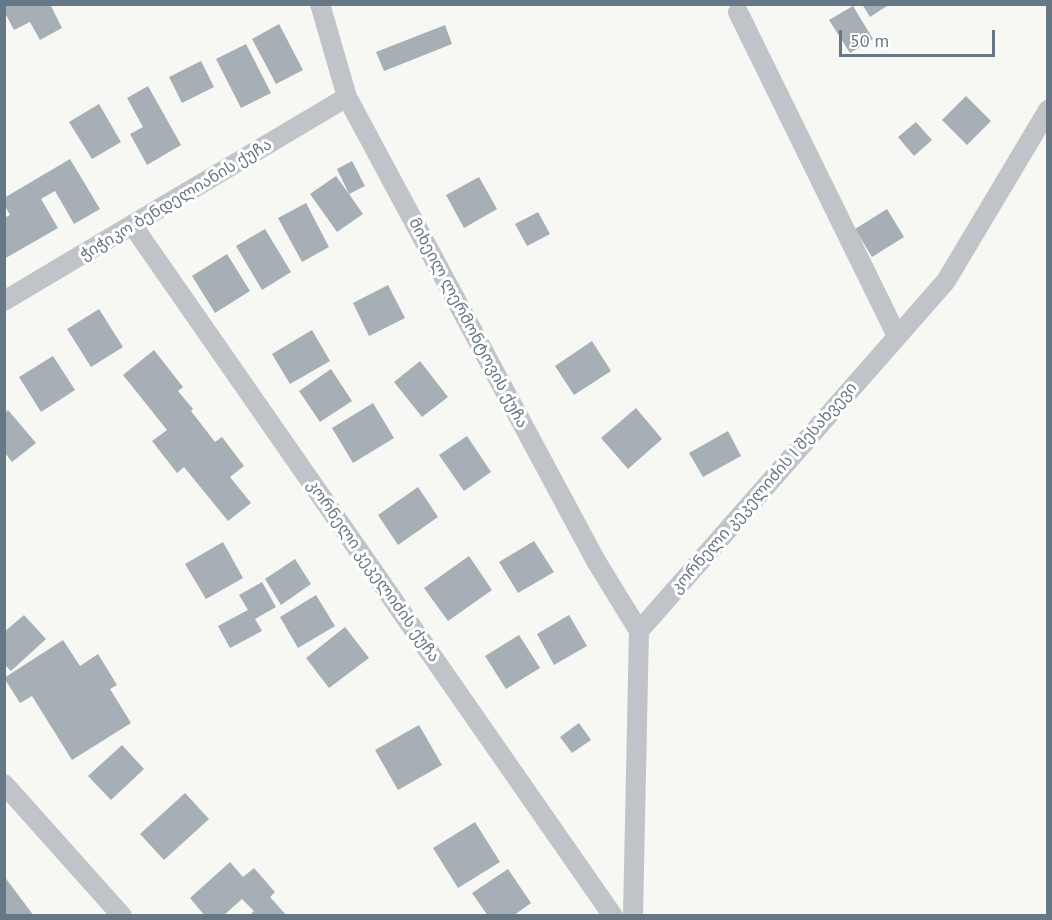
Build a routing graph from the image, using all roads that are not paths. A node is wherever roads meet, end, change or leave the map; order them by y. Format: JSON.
{"nodes":[{"id":1,"x":320,"y":4,"type":"edge"},
{"id":2,"x":738,"y":12,"type":"dead end"},
{"id":3,"x":347,"y":97,"type":"junction"},
{"id":4,"x":1047,"y":110,"type":"edge"},
{"id":5,"x":133,"y":226,"type":"junction"},
{"id":6,"x":4,"y":301,"type":"edge"},
{"id":7,"x":897,"y":336,"type":"junction"},
{"id":8,"x":639,"y":631,"type":"junction"},
{"id":9,"x":4,"y":783,"type":"edge"},
{"id":10,"x":122,"y":915,"type":"edge"},
{"id":11,"x":613,"y":915,"type":"edge"},
{"id":12,"x":633,"y":915,"type":"edge"}],
"edges":[{"from":1,"to":3,"type":"street","name":"მიხეილ ლერმონტოვის ქუჩა"},
{"from":2,"to":7,"type":"street"},
{"from":3,"to":5,"type":"street","name":"ჭიჭიკო ბენდელიანის ქუჩა"},
{"from":3,"to":8,"type":"street","name":"მიხეილ ლერმონტოვის ქუჩა"},
{"from":4,"to":7,"type":"street","name":"კორნელი კეკელიძის I შესახვევი"},
{"from":5,"to":6,"type":"street","name":"ჭიჭიკო ბენდელიანის ქუჩა"},
{"from":5,"to":11,"type":"street","name":"კორნელი კეკელიძის ქუჩა"},
{"from":7,"to":8,"type":"street","name":"კორნელი კეკელიძის I შესახვევი"},
{"from":8,"to":12,"type":"street"},
{"from":9,"to":10,"type":"street"}]}
